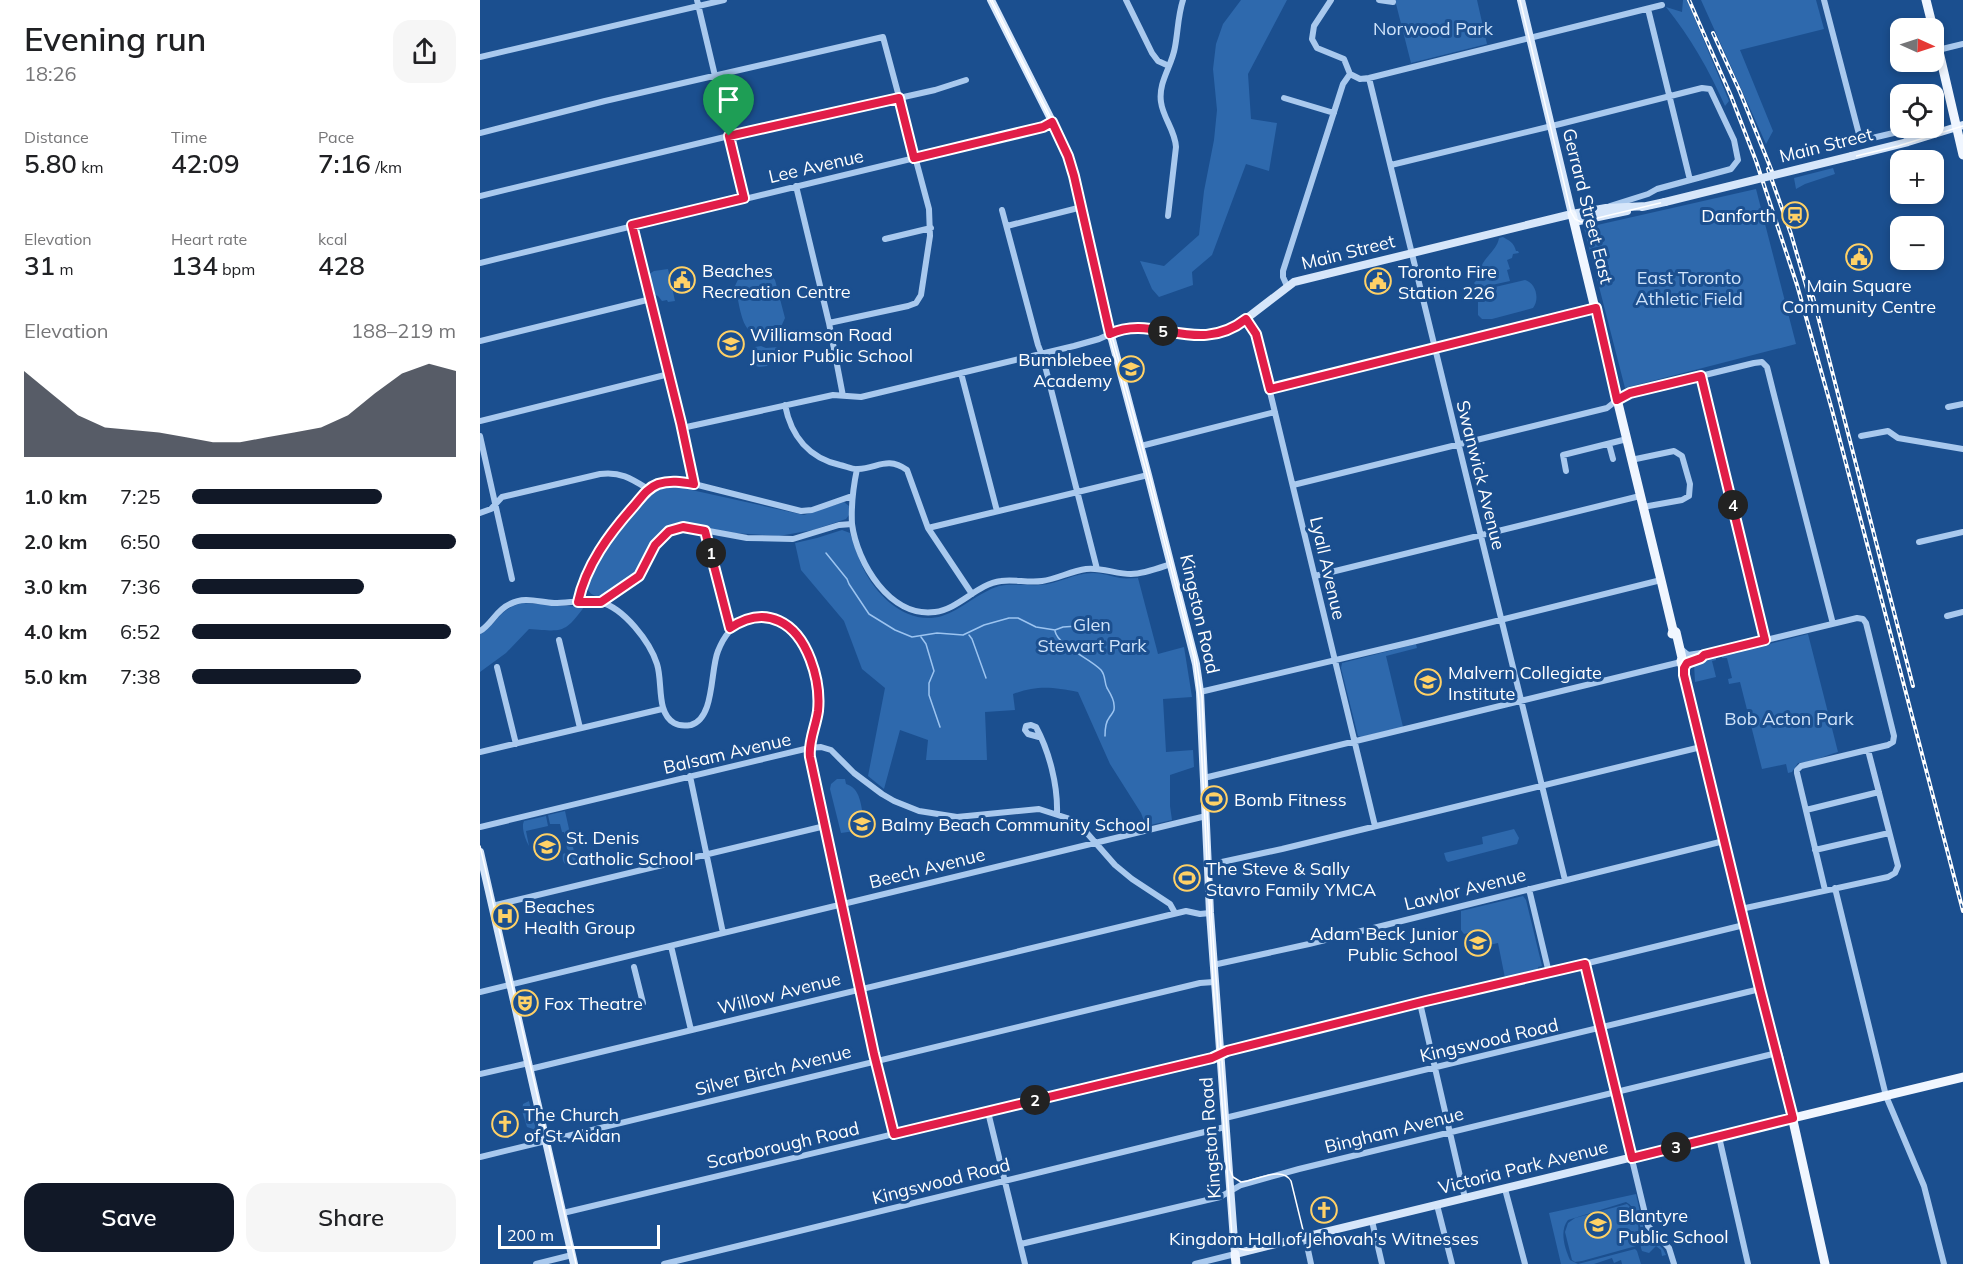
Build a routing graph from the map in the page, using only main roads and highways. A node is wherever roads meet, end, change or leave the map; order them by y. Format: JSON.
{"nodes":[{"id":1,"x":991,"y":0,"type":"edge"},
{"id":2,"x":1521,"y":0,"type":"edge"},
{"id":3,"x":1926,"y":0,"type":"edge"},
{"id":4,"x":1930,"y":18,"type":"edge"},
{"id":5,"x":1944,"y":72,"type":"edge"},
{"id":6,"x":1959,"y":126,"type":"edge"},
{"id":7,"x":1963,"y":155,"type":"edge"},
{"id":8,"x":1647,"y":206,"type":"junction"},
{"id":9,"x":1573,"y":218,"type":"junction"},
{"id":10,"x":1110,"y":334,"type":"junction"},
{"id":11,"x":1673,"y":630,"type":"junction"},
{"id":12,"x":1681,"y":662,"type":"junction"},
{"id":13,"x":480,"y":852,"type":"edge"},
{"id":14,"x":1963,"y":1077,"type":"edge"},
{"id":15,"x":1793,"y":1118,"type":"junction"},
{"id":16,"x":1235,"y":1254,"type":"junction"},
{"id":17,"x":573,"y":1260,"type":"edge"},
{"id":18,"x":1236,"y":1264,"type":"edge"},
{"id":19,"x":1825,"y":1264,"type":"edge"}],
"edges":[{"from":1,"to":10,"type":"main road","name":"Kingston Road"},
{"from":2,"to":9,"type":"main road","name":"Gerrard Street East"},
{"from":3,"to":4,"type":"main road"},
{"from":5,"to":6,"type":"main road"},
{"from":6,"to":7,"type":"main road"},
{"from":6,"to":8,"type":"main road","name":"Main Street","bridge":true},
{"from":8,"to":9,"type":"main road","name":"Main Street"},
{"from":8,"to":9,"type":"main road","name":"Main Street"},
{"from":9,"to":10,"type":"main road","name":"Main Street"},
{"from":9,"to":11,"type":"main road","name":"Gerrard Street East"},
{"from":10,"to":16,"type":"main road","name":"Kingston Road"},
{"from":11,"to":12,"type":"main road","name":"Gerrard Street East"},
{"from":11,"to":12,"type":"main road","name":"Gerrard Street East"},
{"from":12,"to":15,"type":"main road","name":"Gerrard Street East"},
{"from":13,"to":17,"type":"main road"},
{"from":14,"to":15,"type":"main road","name":"Victoria Park Avenue"},
{"from":15,"to":16,"type":"main road","name":"Victoria Park Avenue"},
{"from":15,"to":19,"type":"main road","name":"Gerrard Street East"},
{"from":16,"to":18,"type":"main road","name":"Kingston Road"}]}
